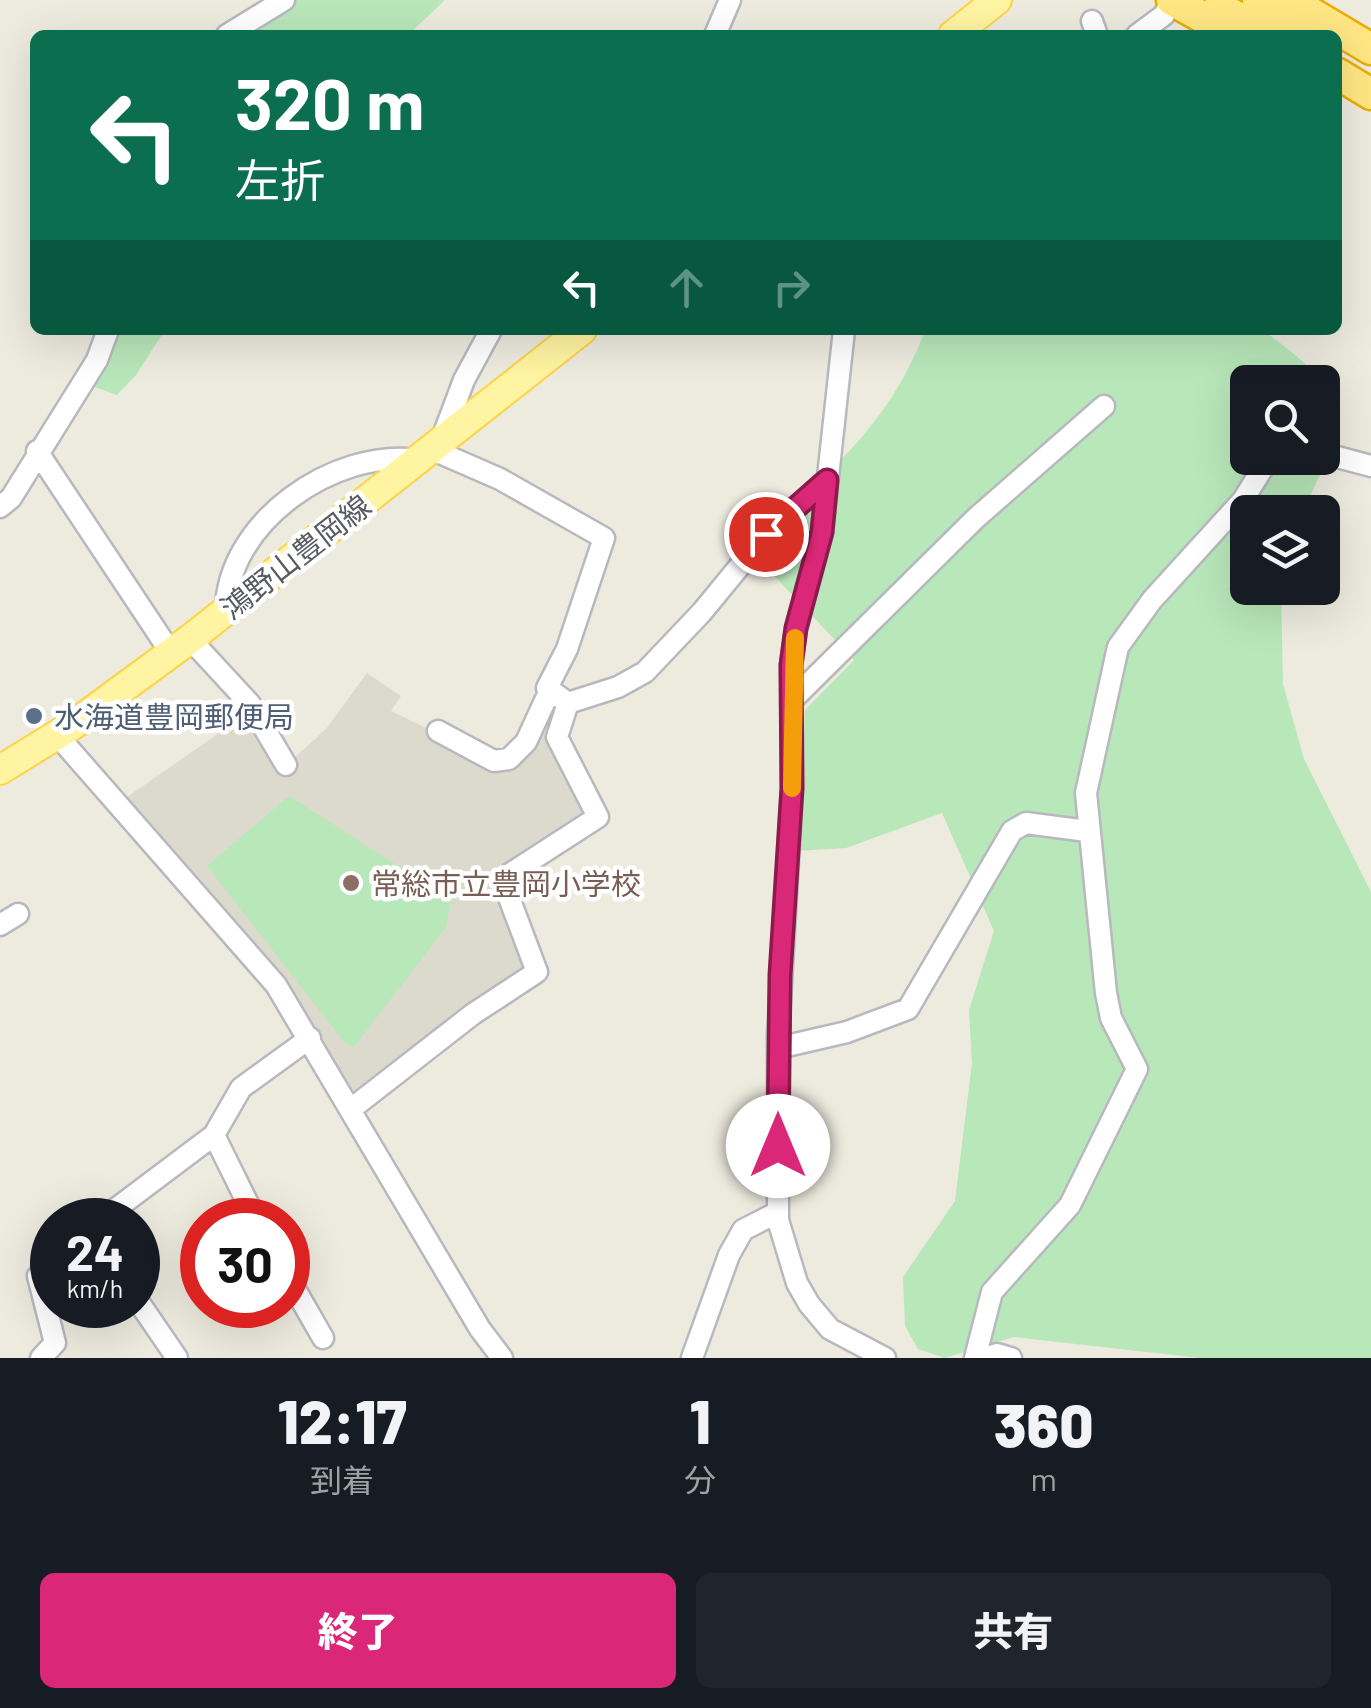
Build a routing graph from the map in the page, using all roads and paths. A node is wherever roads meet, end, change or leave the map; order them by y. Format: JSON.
{"nodes":[{"id":1,"x":284,"y":0,"type":"edge"},
{"id":2,"x":730,"y":0,"type":"edge"},
{"id":3,"x":997,"y":0,"type":"edge"},
{"id":4,"x":1172,"y":0,"type":"edge"},
{"id":5,"x":1208,"y":0,"type":"edge"},
{"id":6,"x":1258,"y":0,"type":"edge"},
{"id":7,"x":1288,"y":0,"type":"edge"},
{"id":8,"x":236,"y":30,"type":"edge"},
{"id":9,"x":717,"y":30,"type":"edge"},
{"id":10,"x":960,"y":30,"type":"edge"},
{"id":11,"x":1144,"y":30,"type":"edge"},
{"id":12,"x":1225,"y":30,"type":"edge"},
{"id":13,"x":1260,"y":30,"type":"edge"},
{"id":14,"x":1309,"y":30,"type":"edge"},
{"id":15,"x":1339,"y":30,"type":"edge"},
{"id":16,"x":1342,"y":32,"type":"edge"},
{"id":17,"x":1342,"y":48,"type":"edge"},
{"id":18,"x":1371,"y":49,"type":"edge"},
{"id":19,"x":1371,"y":65,"type":"edge"},
{"id":20,"x":1342,"y":76,"type":"edge"},
{"id":21,"x":1371,"y":94,"type":"edge"},
{"id":22,"x":1342,"y":96,"type":"edge"},
{"id":23,"x":1371,"y":113,"type":"edge"},
{"id":24,"x":106,"y":335,"type":"edge"},
{"id":25,"x":488,"y":335,"type":"edge"},
{"id":26,"x":576,"y":335,"type":"edge"},
{"id":27,"x":843,"y":335,"type":"edge"},
{"id":28,"x":1104,"y":406,"type":"dead end"},
{"id":29,"x":430,"y":450,"type":"junction"},
{"id":30,"x":36,"y":452,"type":"junction"},
{"id":31,"x":1340,"y":458,"type":"edge"},
{"id":32,"x":1371,"y":466,"type":"edge"},
{"id":33,"x":1258,"y":475,"type":"edge"},
{"id":34,"x":827,"y":480,"type":"junction"},
{"id":35,"x":0,"y":507,"type":"edge"},
{"id":36,"x":226,"y":611,"type":"junction"},
{"id":37,"x":180,"y":646,"type":"junction"},
{"id":38,"x":550,"y":690,"type":"junction"},
{"id":39,"x":791,"y":701,"type":"junction"},
{"id":40,"x":568,"y":704,"type":"junction"},
{"id":41,"x":438,"y":731,"type":"dead end"},
{"id":42,"x":57,"y":735,"type":"junction"},
{"id":43,"x":286,"y":765,"type":"dead end"},
{"id":44,"x":0,"y":770,"type":"edge"},
{"id":45,"x":1087,"y":831,"type":"junction"},
{"id":46,"x":310,"y":1038,"type":"junction"},
{"id":47,"x":778,"y":1048,"type":"junction"},
{"id":48,"x":350,"y":1109,"type":"junction"},
{"id":49,"x":214,"y":1135,"type":"junction"},
{"id":50,"x":130,"y":1198,"type":"edge"},
{"id":51,"x":245,"y":1198,"type":"edge"},
{"id":52,"x":778,"y":1212,"type":"junction"},
{"id":53,"x":310,"y":1315,"type":"edge"},
{"id":54,"x":51,"y":1328,"type":"edge"},
{"id":55,"x":157,"y":1328,"type":"edge"},
{"id":56,"x":323,"y":1338,"type":"dead end"},
{"id":57,"x":41,"y":1358,"type":"edge"},
{"id":58,"x":177,"y":1358,"type":"edge"},
{"id":59,"x":502,"y":1358,"type":"edge"},
{"id":60,"x":692,"y":1358,"type":"edge"},
{"id":61,"x":886,"y":1358,"type":"edge"},
{"id":62,"x":975,"y":1358,"type":"edge"},
{"id":63,"x":984,"y":1358,"type":"edge"},
{"id":64,"x":1011,"y":1358,"type":"edge"}],
"edges":[{"from":1,"to":8,"type":"street"},
{"from":2,"to":9,"type":"street"},
{"from":3,"to":10,"type":"main road"},
{"from":4,"to":11,"type":"street"},
{"from":4,"to":12,"type":"highway"},
{"from":5,"to":13,"type":"highway"},
{"from":6,"to":14,"type":"highway"},
{"from":7,"to":15,"type":"highway"},
{"from":16,"to":18,"type":"highway"},
{"from":17,"to":19,"type":"highway"},
{"from":20,"to":21,"type":"highway"},
{"from":22,"to":23,"type":"highway"},
{"from":24,"to":30,"type":"street"},
{"from":25,"to":29,"type":"street"},
{"from":26,"to":29,"type":"main road","name":"鴻野山豊岡線"},
{"from":27,"to":34,"type":"street"},
{"from":28,"to":39,"type":"street"},
{"from":29,"to":36,"type":"main road","name":"鴻野山豊岡線"},
{"from":29,"to":36,"type":"street"},
{"from":29,"to":38,"type":"street"},
{"from":30,"to":35,"type":"street"},
{"from":30,"to":37,"type":"street"},
{"from":31,"to":32,"type":"street"},
{"from":33,"to":45,"type":"street"},
{"from":34,"to":39,"type":"street"},
{"from":34,"to":40,"type":"street"},
{"from":36,"to":37,"type":"main road","name":"鴻野山豊岡線"},
{"from":37,"to":42,"type":"main road","name":"鴻野山豊岡線"},
{"from":37,"to":43,"type":"street"},
{"from":38,"to":40,"type":"street"},
{"from":38,"to":41,"type":"street"},
{"from":39,"to":47,"type":"street"},
{"from":40,"to":48,"type":"street"},
{"from":42,"to":44,"type":"main road","name":"鴻野山豊岡線"},
{"from":42,"to":46,"type":"street"},
{"from":45,"to":47,"type":"street"},
{"from":45,"to":62,"type":"street"},
{"from":46,"to":48,"type":"street"},
{"from":46,"to":49,"type":"street"},
{"from":47,"to":52,"type":"street"},
{"from":48,"to":59,"type":"street"},
{"from":49,"to":50,"type":"street"},
{"from":49,"to":51,"type":"street"},
{"from":52,"to":60,"type":"street"},
{"from":52,"to":61,"type":"street"},
{"from":53,"to":56,"type":"street"},
{"from":54,"to":57,"type":"street"},
{"from":55,"to":58,"type":"street"},
{"from":63,"to":64,"type":"street"}]}
